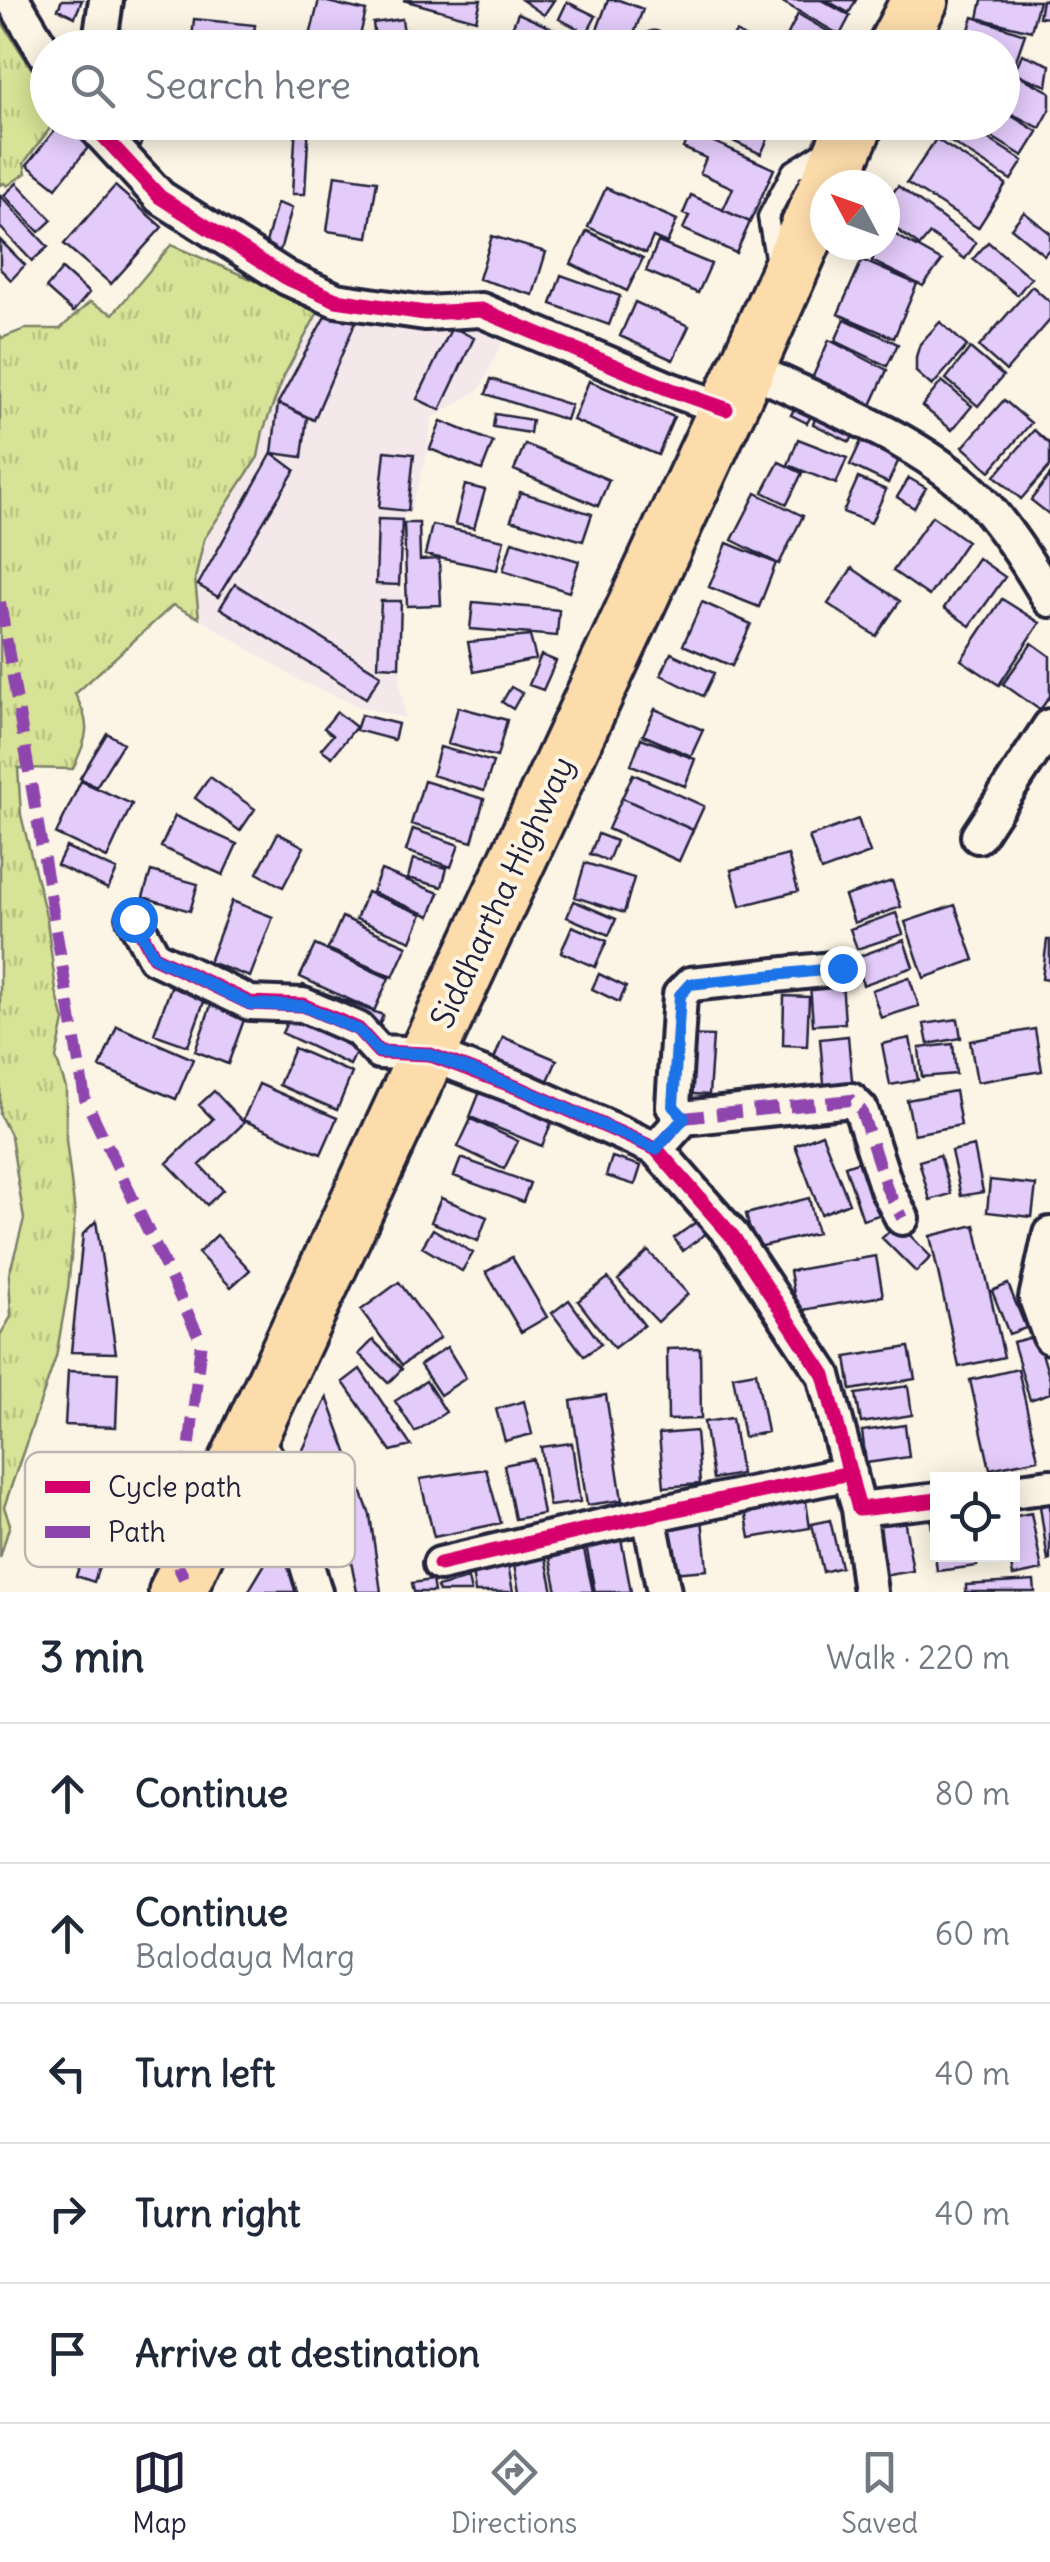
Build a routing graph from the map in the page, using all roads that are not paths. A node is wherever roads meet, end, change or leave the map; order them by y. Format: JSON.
{"nodes":[{"id":1,"x":13,"y":0,"type":"edge"},
{"id":2,"x":106,"y":0,"type":"edge"},
{"id":3,"x":920,"y":0,"type":"edge"},
{"id":4,"x":31,"y":30,"type":"edge"},
{"id":5,"x":101,"y":30,"type":"edge"},
{"id":6,"x":904,"y":30,"type":"edge"},
{"id":7,"x":109,"y":140,"type":"edge"},
{"id":8,"x":839,"y":159,"type":"edge"},
{"id":9,"x":736,"y":388,"type":"junction"},
{"id":10,"x":1050,"y":600,"type":"edge"},
{"id":11,"x":1050,"y":726,"type":"edge"},
{"id":12,"x":978,"y":836,"type":"dead end"},
{"id":13,"x":134,"y":919,"type":"dead end"},
{"id":14,"x":842,"y":968,"type":"dead end"},
{"id":15,"x":428,"y":1054,"type":"junction"},
{"id":16,"x":684,"y":1118,"type":"junction"},
{"id":17,"x":656,"y":1149,"type":"junction"},
{"id":18,"x":902,"y":1218,"type":"dead end"},
{"id":19,"x":1050,"y":1234,"type":"edge"},
{"id":20,"x":1050,"y":1337,"type":"edge"},
{"id":21,"x":251,"y":1434,"type":"junction"},
{"id":22,"x":243,"y":1452,"type":"edge"},
{"id":23,"x":263,"y":1452,"type":"edge"},
{"id":24,"x":850,"y":1473,"type":"junction"},
{"id":25,"x":1050,"y":1486,"type":"edge"},
{"id":26,"x":1020,"y":1490,"type":"edge"},
{"id":27,"x":930,"y":1501,"type":"edge"},
{"id":28,"x":859,"y":1509,"type":"junction"},
{"id":29,"x":649,"y":1515,"type":"junction"},
{"id":30,"x":440,"y":1564,"type":"dead end"},
{"id":31,"x":189,"y":1567,"type":"edge"},
{"id":32,"x":308,"y":1567,"type":"edge"},
{"id":33,"x":177,"y":1592,"type":"edge"},
{"id":34,"x":316,"y":1592,"type":"edge"},
{"id":35,"x":664,"y":1592,"type":"edge"},
{"id":36,"x":870,"y":1592,"type":"edge"}],
"edges":[{"from":1,"to":4,"type":"street"},
{"from":2,"to":5,"type":"street"},
{"from":3,"to":6,"type":"highway"},
{"from":7,"to":9,"type":"street"},
{"from":8,"to":9,"type":"highway","name":"Siddhartha Highway"},
{"from":9,"to":10,"type":"street"},
{"from":9,"to":15,"type":"highway","name":"Siddhartha Highway"},
{"from":11,"to":12,"type":"street"},
{"from":13,"to":15,"type":"street"},
{"from":14,"to":16,"type":"street"},
{"from":15,"to":17,"type":"street"},
{"from":15,"to":21,"type":"highway","name":"Siddhartha Highway"},
{"from":16,"to":17,"type":"street"},
{"from":16,"to":18,"type":"street"},
{"from":17,"to":24,"type":"street"},
{"from":19,"to":20,"type":"street"},
{"from":21,"to":22,"type":"highway","name":"Siddhartha Highway"},
{"from":21,"to":23,"type":"street"},
{"from":24,"to":28,"type":"street"},
{"from":24,"to":29,"type":"street"},
{"from":25,"to":26,"type":"street"},
{"from":27,"to":28,"type":"street"},
{"from":28,"to":36,"type":"street"},
{"from":29,"to":30,"type":"street"},
{"from":29,"to":35,"type":"street"},
{"from":31,"to":33,"type":"highway","name":"Siddhartha Highway"},
{"from":32,"to":34,"type":"street"}]}
